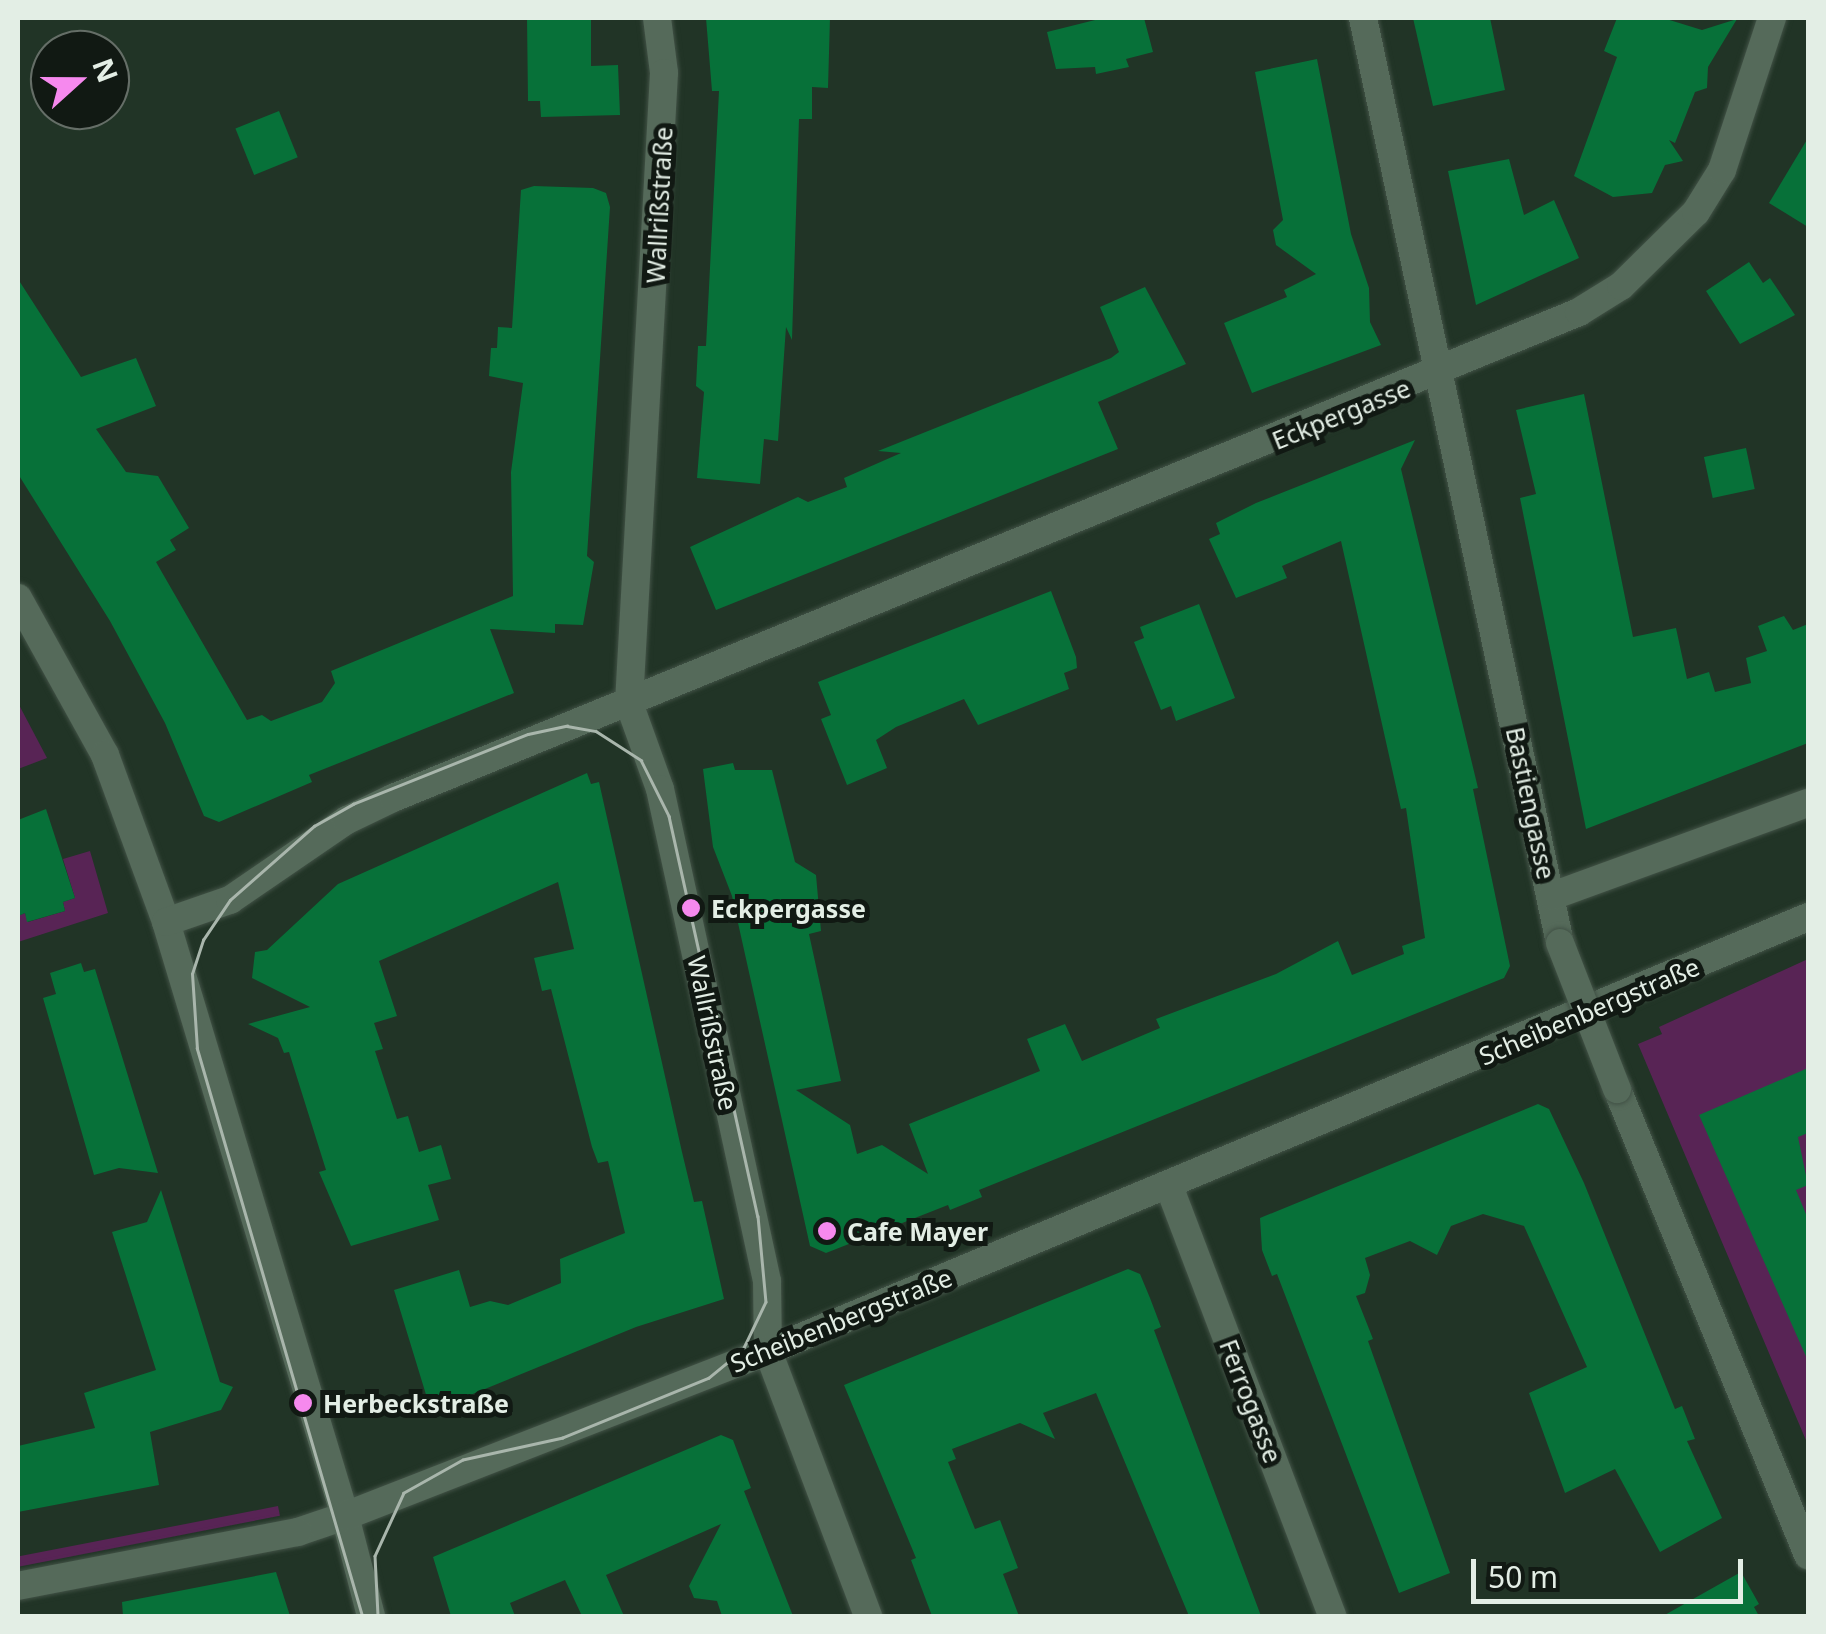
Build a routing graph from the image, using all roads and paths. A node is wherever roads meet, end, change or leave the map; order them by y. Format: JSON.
{"nodes":[{"id":1,"x":657,"y":18,"type":"edge"},
{"id":2,"x":1363,"y":18,"type":"edge"},
{"id":3,"x":1772,"y":18,"type":"edge"},
{"id":4,"x":1439,"y":374,"type":"junction"},
{"id":5,"x":18,"y":598,"type":"edge"},
{"id":6,"x":629,"y":703,"type":"junction"},
{"id":7,"x":1808,"y":802,"type":"edge"},
{"id":8,"x":1552,"y":896,"type":"junction"},
{"id":9,"x":1808,"y":916,"type":"edge"},
{"id":10,"x":166,"y":922,"type":"junction"},
{"id":11,"x":1169,"y":1186,"type":"junction"},
{"id":12,"x":768,"y":1351,"type":"junction"},
{"id":13,"x":345,"y":1516,"type":"junction"},
{"id":14,"x":1808,"y":1555,"type":"edge"},
{"id":15,"x":18,"y":1586,"type":"edge"},
{"id":16,"x":371,"y":1616,"type":"edge"},
{"id":17,"x":868,"y":1616,"type":"edge"},
{"id":18,"x":1332,"y":1616,"type":"edge"}],
"edges":[{"from":1,"to":6,"type":"street","name":"Wallrißstraße"},
{"from":2,"to":4,"type":"street","name":"Bastiengasse"},
{"from":3,"to":4,"type":"street","name":"Eckpergasse"},
{"from":4,"to":6,"type":"street","name":"Eckpergasse"},
{"from":4,"to":8,"type":"street","name":"Bastiengasse"},
{"from":5,"to":10,"type":"street"},
{"from":6,"to":10,"type":"street","name":"Eckpergasse"},
{"from":6,"to":12,"type":"street","name":"Wallrißstraße"},
{"from":7,"to":8,"type":"street"},
{"from":8,"to":14,"type":"street","name":"Bastiengasse","bridge":true},
{"from":9,"to":11,"type":"street","name":"Scheibenbergstraße"},
{"from":10,"to":13,"type":"street"},
{"from":11,"to":12,"type":"street","name":"Scheibenbergstraße"},
{"from":11,"to":18,"type":"street","name":"Ferrogasse"},
{"from":12,"to":13,"type":"street","name":"Scheibenbergstraße"},
{"from":12,"to":17,"type":"street","name":"Wallrißstraße"},
{"from":13,"to":15,"type":"street","name":"Scheibenbergstraße"},
{"from":13,"to":16,"type":"street"}]}
